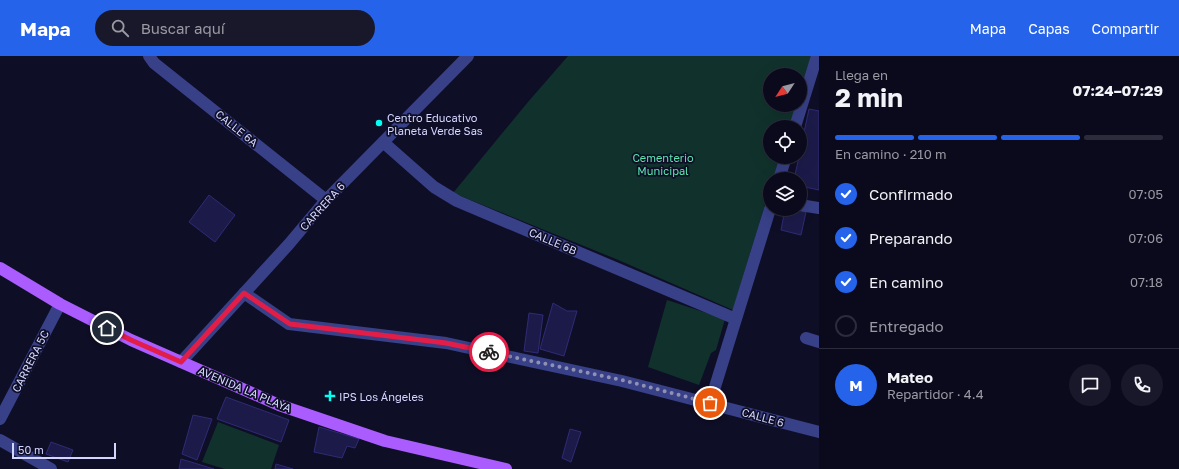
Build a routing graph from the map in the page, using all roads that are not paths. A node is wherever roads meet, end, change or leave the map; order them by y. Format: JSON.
{"nodes":[{"id":1,"x":149,"y":56,"type":"edge"},
{"id":2,"x":468,"y":56,"type":"edge"},
{"id":3,"x":817,"y":56,"type":"edge"},
{"id":4,"x":797,"y":120,"type":"edge"},
{"id":5,"x":383,"y":142,"type":"junction"},
{"id":6,"x":326,"y":200,"type":"junction"},
{"id":7,"x":807,"y":206,"type":"edge"},
{"id":8,"x":819,"y":208,"type":"edge"},
{"id":9,"x":768,"y":216,"type":"edge"},
{"id":10,"x":0,"y":268,"type":"edge"},
{"id":11,"x":244,"y":293,"type":"junction"},
{"id":12,"x":60,"y":304,"type":"junction"},
{"id":13,"x":736,"y":318,"type":"junction"},
{"id":14,"x":806,"y":338,"type":"dead end"},
{"id":15,"x":819,"y":342,"type":"edge"},
{"id":16,"x":181,"y":362,"type":"junction"},
{"id":17,"x":710,"y":403,"type":"junction"},
{"id":18,"x":0,"y":419,"type":"edge"},
{"id":19,"x":819,"y":432,"type":"edge"},
{"id":20,"x":0,"y":440,"type":"edge"},
{"id":21,"x":51,"y":469,"type":"edge"},
{"id":22,"x":506,"y":469,"type":"edge"}],
"edges":[{"from":1,"to":6,"type":"street","name":"CALLE 6A"},
{"from":2,"to":5,"type":"street","name":"CARRERA 6"},
{"from":3,"to":4,"type":"street"},
{"from":5,"to":6,"type":"street","name":"CARRERA 6"},
{"from":5,"to":13,"type":"street","name":"CALLE 6B"},
{"from":6,"to":11,"type":"street","name":"CARRERA 6"},
{"from":7,"to":8,"type":"street"},
{"from":9,"to":13,"type":"street"},
{"from":10,"to":12,"type":"main road","name":"AVENIDA LA PLAYA"},
{"from":11,"to":16,"type":"street","name":"CARRERA 6"},
{"from":11,"to":17,"type":"street","name":"CALLE 6"},
{"from":12,"to":16,"type":"main road","name":"AVENIDA LA PLAYA"},
{"from":12,"to":18,"type":"street","name":"CARRERA 5C"},
{"from":13,"to":17,"type":"street"},
{"from":14,"to":15,"type":"street"},
{"from":16,"to":22,"type":"main road","name":"AVENIDA LA PLAYA"},
{"from":17,"to":19,"type":"street","name":"CALLE 6"},
{"from":20,"to":21,"type":"street"}]}
